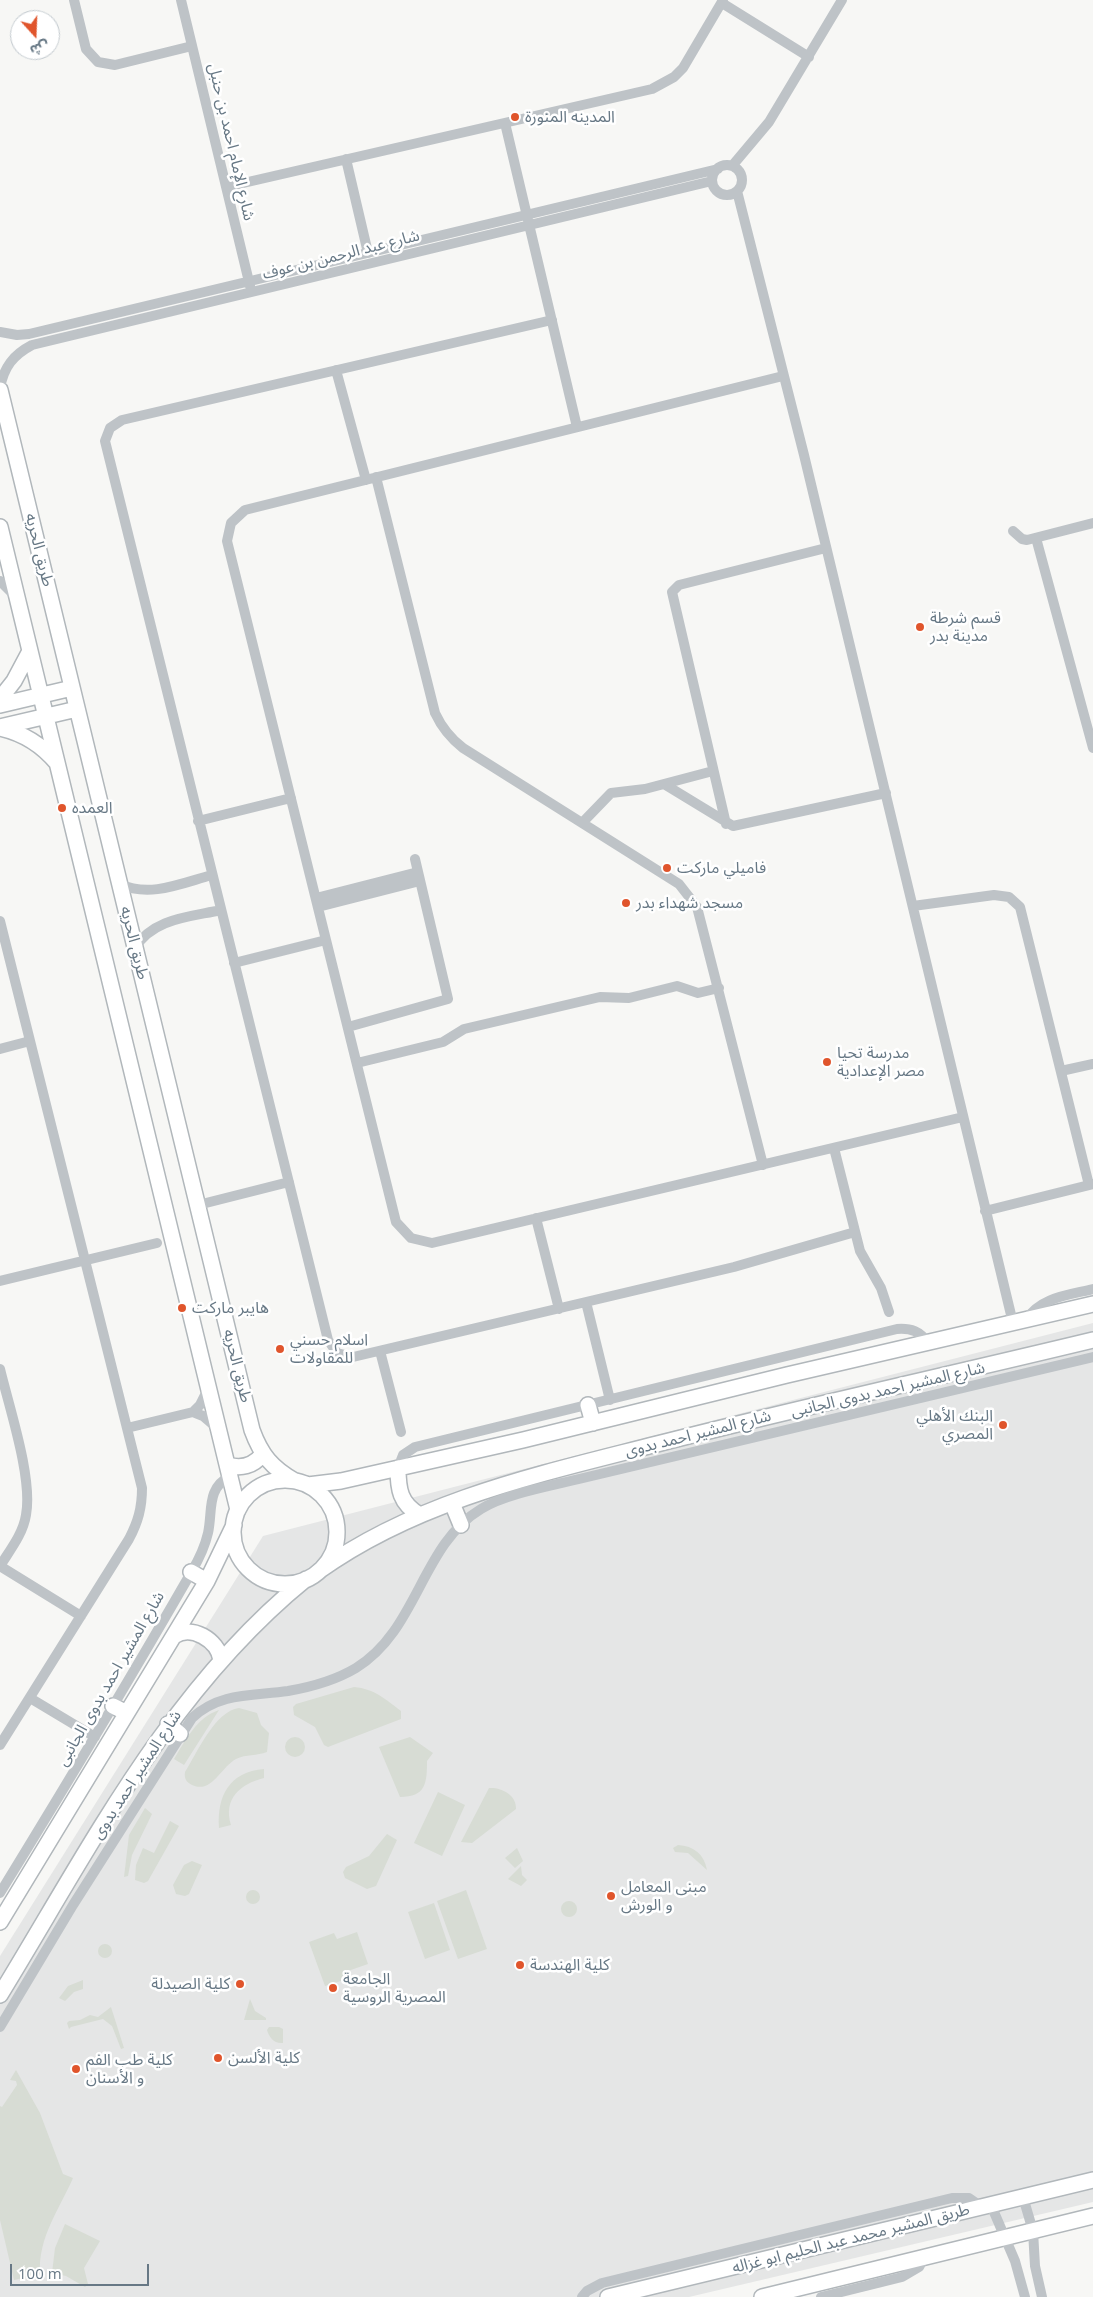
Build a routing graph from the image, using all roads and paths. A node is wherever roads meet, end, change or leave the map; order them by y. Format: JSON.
{"nodes":[{"id":1,"x":74,"y":0,"type":"edge"},
{"id":2,"x":181,"y":0,"type":"edge"},
{"id":3,"x":842,"y":0,"type":"edge"},
{"id":4,"x":723,"y":1,"type":"edge"},
{"id":5,"x":192,"y":46,"type":"junction"},
{"id":6,"x":808,"y":57,"type":"junction"},
{"id":7,"x":504,"y":123,"type":"junction"},
{"id":8,"x":346,"y":159,"type":"junction"},
{"id":9,"x":732,"y":166,"type":"junction"},
{"id":10,"x":718,"y":169,"type":"junction"},
{"id":11,"x":712,"y":181,"type":"junction"},
{"id":12,"x":226,"y":187,"type":"junction"},
{"id":13,"x":737,"y":191,"type":"junction"},
{"id":14,"x":528,"y":220,"type":"junction"},
{"id":15,"x":368,"y":253,"type":"junction"},
{"id":16,"x":250,"y":287,"type":"junction"},
{"id":17,"x":552,"y":320,"type":"junction"},
{"id":18,"x":0,"y":332,"type":"edge"},
{"id":19,"x":336,"y":370,"type":"junction"},
{"id":20,"x":783,"y":376,"type":"junction"},
{"id":21,"x":0,"y":389,"type":"edge"},
{"id":22,"x":577,"y":427,"type":"junction"},
{"id":23,"x":371,"y":478,"type":"junction"},
{"id":24,"x":1093,"y":524,"type":"edge"},
{"id":25,"x":0,"y":527,"type":"edge"},
{"id":26,"x":1013,"y":531,"type":"dead end"},
{"id":27,"x":1036,"y":538,"type":"junction"},
{"id":28,"x":826,"y":548,"type":"junction"},
{"id":29,"x":0,"y":581,"type":"edge"},
{"id":30,"x":17,"y":598,"type":"junction"},
{"id":31,"x":30,"y":651,"type":"junction"},
{"id":32,"x":72,"y":688,"type":"junction"},
{"id":33,"x":41,"y":696,"type":"junction"},
{"id":34,"x":0,"y":699,"type":"edge"},
{"id":35,"x":0,"y":705,"type":"edge"},
{"id":36,"x":77,"y":708,"type":"junction"},
{"id":37,"x":46,"y":716,"type":"junction"},
{"id":38,"x":0,"y":728,"type":"edge"},
{"id":39,"x":1093,"y":748,"type":"edge"},
{"id":40,"x":58,"y":765,"type":"junction"},
{"id":41,"x":713,"y":771,"type":"junction"},
{"id":42,"x":664,"y":784,"type":"junction"},
{"id":43,"x":886,"y":793,"type":"junction"},
{"id":44,"x":291,"y":798,"type":"junction"},
{"id":45,"x":198,"y":821,"type":"junction"},
{"id":46,"x":582,"y":823,"type":"junction"},
{"id":47,"x":726,"y":824,"type":"junction"},
{"id":48,"x":415,"y":859,"type":"dead end"},
{"id":49,"x":212,"y":875,"type":"junction"},
{"id":50,"x":419,"y":876,"type":"junction"},
{"id":51,"x":120,"y":884,"type":"junction"},
{"id":52,"x":317,"y":903,"type":"junction"},
{"id":53,"x":912,"y":906,"type":"junction"},
{"id":54,"x":221,"y":910,"type":"junction"},
{"id":55,"x":0,"y":920,"type":"edge"},
{"id":56,"x":326,"y":940,"type":"junction"},
{"id":57,"x":135,"y":948,"type":"junction"},
{"id":58,"x":234,"y":964,"type":"junction"},
{"id":59,"x":718,"y":988,"type":"junction"},
{"id":60,"x":348,"y":1027,"type":"junction"},
{"id":61,"x":30,"y":1041,"type":"junction"},
{"id":62,"x":0,"y":1049,"type":"edge"},
{"id":63,"x":357,"y":1063,"type":"junction"},
{"id":64,"x":1093,"y":1064,"type":"edge"},
{"id":65,"x":1061,"y":1071,"type":"junction"},
{"id":66,"x":963,"y":1117,"type":"junction"},
{"id":67,"x":834,"y":1148,"type":"junction"},
{"id":68,"x":762,"y":1165,"type":"junction"},
{"id":69,"x":289,"y":1182,"type":"junction"},
{"id":70,"x":1091,"y":1185,"type":"edge"},
{"id":71,"x":198,"y":1205,"type":"junction"},
{"id":72,"x":985,"y":1210,"type":"junction"},
{"id":73,"x":536,"y":1218,"type":"junction"},
{"id":74,"x":855,"y":1232,"type":"junction"},
{"id":75,"x":156,"y":1242,"type":"dead end"},
{"id":76,"x":85,"y":1260,"type":"junction"},
{"id":77,"x":0,"y":1281,"type":"edge"},
{"id":78,"x":1093,"y":1289,"type":"edge"},
{"id":79,"x":586,"y":1302,"type":"junction"},
{"id":80,"x":1093,"y":1304,"type":"edge"},
{"id":81,"x":558,"y":1309,"type":"junction"},
{"id":82,"x":889,"y":1312,"type":"dead end"},
{"id":83,"x":1019,"y":1322,"type":"junction"},
{"id":84,"x":1093,"y":1340,"type":"edge"},
{"id":85,"x":928,"y":1343,"type":"junction"},
{"id":86,"x":380,"y":1351,"type":"junction"},
{"id":87,"x":1093,"y":1357,"type":"edge"},
{"id":88,"x":0,"y":1369,"type":"edge"},
{"id":89,"x":209,"y":1386,"type":"junction"},
{"id":90,"x":610,"y":1400,"type":"junction"},
{"id":91,"x":588,"y":1405,"type":"junction"},
{"id":92,"x":193,"y":1412,"type":"junction"},
{"id":93,"x":593,"y":1423,"type":"junction"},
{"id":94,"x":127,"y":1428,"type":"junction"},
{"id":95,"x":220,"y":1430,"type":"junction"},
{"id":96,"x":401,"y":1432,"type":"dead end"},
{"id":97,"x":262,"y":1455,"type":"junction"},
{"id":98,"x":398,"y":1468,"type":"junction"},
{"id":99,"x":229,"y":1471,"type":"junction"},
{"id":100,"x":301,"y":1483,"type":"junction"},
{"id":101,"x":486,"y":1498,"type":"junction"},
{"id":102,"x":452,"y":1502,"type":"junction"},
{"id":103,"x":238,"y":1510,"type":"junction"},
{"id":104,"x":420,"y":1515,"type":"junction"},
{"id":105,"x":234,"y":1525,"type":"junction"},
{"id":106,"x":461,"y":1525,"type":"junction"},
{"id":107,"x":0,"y":1566,"type":"edge"},
{"id":108,"x":319,"y":1571,"type":"junction"},
{"id":109,"x":191,"y":1572,"type":"junction"},
{"id":110,"x":306,"y":1580,"type":"junction"},
{"id":111,"x":207,"y":1581,"type":"junction"},
{"id":112,"x":81,"y":1616,"type":"junction"},
{"id":113,"x":174,"y":1636,"type":"junction"},
{"id":114,"x":221,"y":1660,"type":"junction"},
{"id":115,"x":30,"y":1698,"type":"junction"},
{"id":116,"x":113,"y":1706,"type":"junction"},
{"id":117,"x":127,"y":1713,"type":"junction"},
{"id":118,"x":174,"y":1729,"type":"junction"},
{"id":119,"x":95,"y":1737,"type":"junction"},
{"id":120,"x":0,"y":1745,"type":"edge"},
{"id":121,"x":79,"y":1778,"type":"junction"},
{"id":122,"x":0,"y":1893,"type":"edge"},
{"id":123,"x":60,"y":1897,"type":"junction"},
{"id":124,"x":73,"y":1905,"type":"junction"},
{"id":125,"x":0,"y":1922,"type":"edge"},
{"id":126,"x":0,"y":1995,"type":"edge"},
{"id":127,"x":0,"y":2027,"type":"edge"},
{"id":128,"x":1093,"y":2180,"type":"edge"},
{"id":129,"x":1023,"y":2197,"type":"junction"},
{"id":130,"x":986,"y":2206,"type":"junction"},
{"id":131,"x":1093,"y":2216,"type":"edge"},
{"id":132,"x":1033,"y":2230,"type":"junction"},
{"id":133,"x":1005,"y":2237,"type":"junction"},
{"id":134,"x":925,"y":2256,"type":"junction"},
{"id":135,"x":1037,"y":2278,"type":"junction"},
{"id":136,"x":1021,"y":2282,"type":"junction"},
{"id":137,"x":582,"y":2297,"type":"edge"},
{"id":138,"x":608,"y":2297,"type":"edge"},
{"id":139,"x":762,"y":2297,"type":"edge"},
{"id":140,"x":821,"y":2297,"type":"edge"},
{"id":141,"x":1025,"y":2297,"type":"edge"},
{"id":142,"x":1042,"y":2297,"type":"edge"}],
"edges":[{"from":1,"to":5,"type":"street"},
{"from":2,"to":5,"type":"street","name":"شارع الإمام احمد بن حنبل"},
{"from":3,"to":6,"type":"street"},
{"from":4,"to":6,"type":"street"},
{"from":4,"to":7,"type":"street"},
{"from":5,"to":12,"type":"street","name":"شارع الإمام احمد بن حنبل"},
{"from":6,"to":9,"type":"street"},
{"from":7,"to":8,"type":"street"},
{"from":7,"to":14,"type":"street"},
{"from":8,"to":12,"type":"street"},
{"from":8,"to":15,"type":"street"},
{"from":9,"to":10,"type":"street"},
{"from":9,"to":13,"type":"street"},
{"from":10,"to":11,"type":"street"},
{"from":10,"to":14,"type":"street","name":"شارع عبد الرحمن بن عوف"},
{"from":11,"to":13,"type":"street"},
{"from":11,"to":14,"type":"street","name":"شارع عبد الرحمن بن عوف"},
{"from":12,"to":16,"type":"street","name":"شارع الإمام احمد بن حنبل"},
{"from":13,"to":20,"type":"street"},
{"from":14,"to":15,"type":"street","name":"شارع عبد الرحمن بن عوف"},
{"from":14,"to":16,"type":"street","name":"شارع عبد الرحمن بن عوف"},
{"from":14,"to":17,"type":"street"},
{"from":15,"to":16,"type":"street","name":"شارع عبد الرحمن بن عوف"},
{"from":16,"to":18,"type":"street","name":"شارع عبد الرحمن بن عوف"},
{"from":16,"to":21,"type":"street","name":"شارع عبد الرحمن بن عوف"},
{"from":17,"to":19,"type":"street"},
{"from":17,"to":22,"type":"street"},
{"from":19,"to":23,"type":"street"},
{"from":19,"to":45,"type":"street"},
{"from":20,"to":22,"type":"street"},
{"from":20,"to":28,"type":"street"},
{"from":21,"to":32,"type":"street","name":"طريق الحريه"},
{"from":22,"to":23,"type":"street"},
{"from":23,"to":44,"type":"street"},
{"from":23,"to":46,"type":"street"},
{"from":24,"to":27,"type":"street"},
{"from":25,"to":30,"type":"street","name":"طريق الحريه"},
{"from":26,"to":27,"type":"street"},
{"from":27,"to":39,"type":"street"},
{"from":28,"to":41,"type":"street"},
{"from":28,"to":43,"type":"street"},
{"from":29,"to":30,"type":"street"},
{"from":30,"to":31,"type":"street","name":"طريق الحريه"},
{"from":31,"to":33,"type":"street","name":"طريق الحريه"},
{"from":31,"to":34,"type":"street"},
{"from":32,"to":33,"type":"street"},
{"from":32,"to":36,"type":"street","name":"طريق الحريه"},
{"from":33,"to":35,"type":"street"},
{"from":33,"to":37,"type":"street","name":"طريق الحريه"},
{"from":36,"to":37,"type":"street"},
{"from":36,"to":51,"type":"street","name":"طريق الحريه"},
{"from":37,"to":38,"type":"street"},
{"from":37,"to":40,"type":"street","name":"طريق الحريه"},
{"from":38,"to":40,"type":"street"},
{"from":40,"to":89,"type":"street","name":"طريق الحريه"},
{"from":41,"to":42,"type":"street"},
{"from":41,"to":47,"type":"street"},
{"from":42,"to":46,"type":"street"},
{"from":42,"to":47,"type":"street"},
{"from":43,"to":47,"type":"street"},
{"from":43,"to":53,"type":"street"},
{"from":44,"to":45,"type":"street"},
{"from":44,"to":52,"type":"street"},
{"from":45,"to":49,"type":"street"},
{"from":46,"to":59,"type":"street"},
{"from":48,"to":50,"type":"street"},
{"from":49,"to":51,"type":"street"},
{"from":49,"to":54,"type":"street"},
{"from":50,"to":52,"type":"street"},
{"from":50,"to":60,"type":"street"},
{"from":51,"to":57,"type":"street","name":"طريق الحريه"},
{"from":52,"to":56,"type":"street"},
{"from":53,"to":65,"type":"street"},
{"from":53,"to":66,"type":"street"},
{"from":54,"to":57,"type":"street"},
{"from":54,"to":58,"type":"street"},
{"from":55,"to":61,"type":"street"},
{"from":56,"to":58,"type":"street"},
{"from":56,"to":60,"type":"street"},
{"from":57,"to":71,"type":"street","name":"طريق الحريه"},
{"from":58,"to":69,"type":"street"},
{"from":59,"to":63,"type":"street"},
{"from":59,"to":68,"type":"street"},
{"from":60,"to":63,"type":"street"},
{"from":61,"to":62,"type":"street"},
{"from":61,"to":76,"type":"street"},
{"from":63,"to":73,"type":"street"},
{"from":64,"to":65,"type":"street"},
{"from":65,"to":70,"type":"street"},
{"from":66,"to":67,"type":"street"},
{"from":66,"to":72,"type":"street"},
{"from":67,"to":68,"type":"street"},
{"from":67,"to":74,"type":"street"},
{"from":68,"to":73,"type":"street"},
{"from":69,"to":71,"type":"street"},
{"from":69,"to":86,"type":"street"},
{"from":70,"to":72,"type":"street"},
{"from":71,"to":97,"type":"street","name":"طريق الحريه"},
{"from":72,"to":83,"type":"street"},
{"from":73,"to":81,"type":"street"},
{"from":74,"to":79,"type":"street"},
{"from":74,"to":82,"type":"street"},
{"from":75,"to":76,"type":"street"},
{"from":76,"to":77,"type":"street"},
{"from":76,"to":94,"type":"street"},
{"from":78,"to":83,"type":"street"},
{"from":79,"to":81,"type":"street"},
{"from":79,"to":90,"type":"street"},
{"from":80,"to":83,"type":"street"},
{"from":81,"to":86,"type":"street"},
{"from":83,"to":85,"type":"street"},
{"from":84,"to":101,"type":"street","name":"شارع المشير احمد بدوى"},
{"from":85,"to":90,"type":"street"},
{"from":85,"to":93,"type":"street"},
{"from":86,"to":96,"type":"street"},
{"from":87,"to":101,"type":"street","name":"شارع المشير احمد بدوى الجانبى"},
{"from":88,"to":107,"type":"street"},
{"from":89,"to":92,"type":"street"},
{"from":89,"to":95,"type":"street","name":"طريق الحريه"},
{"from":90,"to":91,"type":"street"},
{"from":91,"to":93,"type":"street"},
{"from":91,"to":98,"type":"street"},
{"from":92,"to":94,"type":"street"},
{"from":92,"to":95,"type":"street"},
{"from":93,"to":98,"type":"street"},
{"from":94,"to":112,"type":"street"},
{"from":95,"to":99,"type":"street","name":"طريق الحريه"},
{"from":97,"to":99,"type":"street"},
{"from":97,"to":100,"type":"street","name":"طريق الحريه"},
{"from":98,"to":100,"type":"street"},
{"from":98,"to":104,"type":"street"},
{"from":99,"to":103,"type":"street","name":"طريق الحريه"},
{"from":99,"to":109,"type":"street","name":"شارع المشير احمد بدوى الجانبى"},
{"from":100,"to":103,"type":"street"},
{"from":100,"to":108,"type":"street"},
{"from":101,"to":102,"type":"street","name":"شارع المشير احمد بدوى"},
{"from":101,"to":106,"type":"street","name":"شارع المشير احمد بدوى الجانبى"},
{"from":102,"to":104,"type":"street","name":"شارع المشير احمد بدوى"},
{"from":102,"to":106,"type":"street"},
{"from":103,"to":105,"type":"street"},
{"from":104,"to":108,"type":"street","name":"شارع المشير احمد بدوى"},
{"from":105,"to":110,"type":"street"},
{"from":105,"to":111,"type":"street"},
{"from":106,"to":118,"type":"street","name":"شارع المشير احمد بدوى الجانبى"},
{"from":107,"to":112,"type":"street"},
{"from":108,"to":110,"type":"street"},
{"from":109,"to":111,"type":"street"},
{"from":109,"to":116,"type":"street","name":"شارع المشير احمد بدوى الجانبى"},
{"from":110,"to":114,"type":"street","name":"شارع المشير احمد بدوى"},
{"from":111,"to":113,"type":"street"},
{"from":112,"to":115,"type":"street"},
{"from":113,"to":114,"type":"street"},
{"from":113,"to":117,"type":"street"},
{"from":114,"to":118,"type":"street","name":"شارع المشير احمد بدوى"},
{"from":115,"to":119,"type":"street"},
{"from":115,"to":120,"type":"street"},
{"from":116,"to":117,"type":"street"},
{"from":116,"to":119,"type":"street","name":"شارع المشير احمد بدوى الجانبى"},
{"from":117,"to":121,"type":"street"},
{"from":118,"to":123,"type":"street","name":"شارع المشير احمد بدوى"},
{"from":118,"to":124,"type":"street","name":"شارع المشير احمد بدوى الجانبى"},
{"from":119,"to":121,"type":"street","name":"شارع المشير احمد بدوى الجانبى"},
{"from":121,"to":122,"type":"street","name":"شارع المشير احمد بدوى الجانبى"},
{"from":121,"to":125,"type":"street"},
{"from":123,"to":124,"type":"street"},
{"from":123,"to":126,"type":"street","name":"شارع المشير احمد بدوى"},
{"from":124,"to":127,"type":"street","name":"شارع المشير احمد بدوى الجانبى"},
{"from":128,"to":129,"type":"street","name":"طريق المشير محمد عبد الحليم ابو غزاله"},
{"from":129,"to":130,"type":"street","name":"طريق المشير محمد عبد الحليم ابو غزاله"},
{"from":129,"to":132,"type":"street"},
{"from":130,"to":133,"type":"street"},
{"from":130,"to":137,"type":"street"},
{"from":130,"to":138,"type":"street","name":"طريق المشير محمد عبد الحليم ابو غزاله"},
{"from":131,"to":132,"type":"street"},
{"from":132,"to":133,"type":"street"},
{"from":132,"to":135,"type":"street"},
{"from":133,"to":134,"type":"street"},
{"from":133,"to":136,"type":"street"},
{"from":134,"to":139,"type":"street"},
{"from":134,"to":140,"type":"street"},
{"from":135,"to":136,"type":"street"},
{"from":135,"to":142,"type":"street"},
{"from":136,"to":141,"type":"street"}]}
